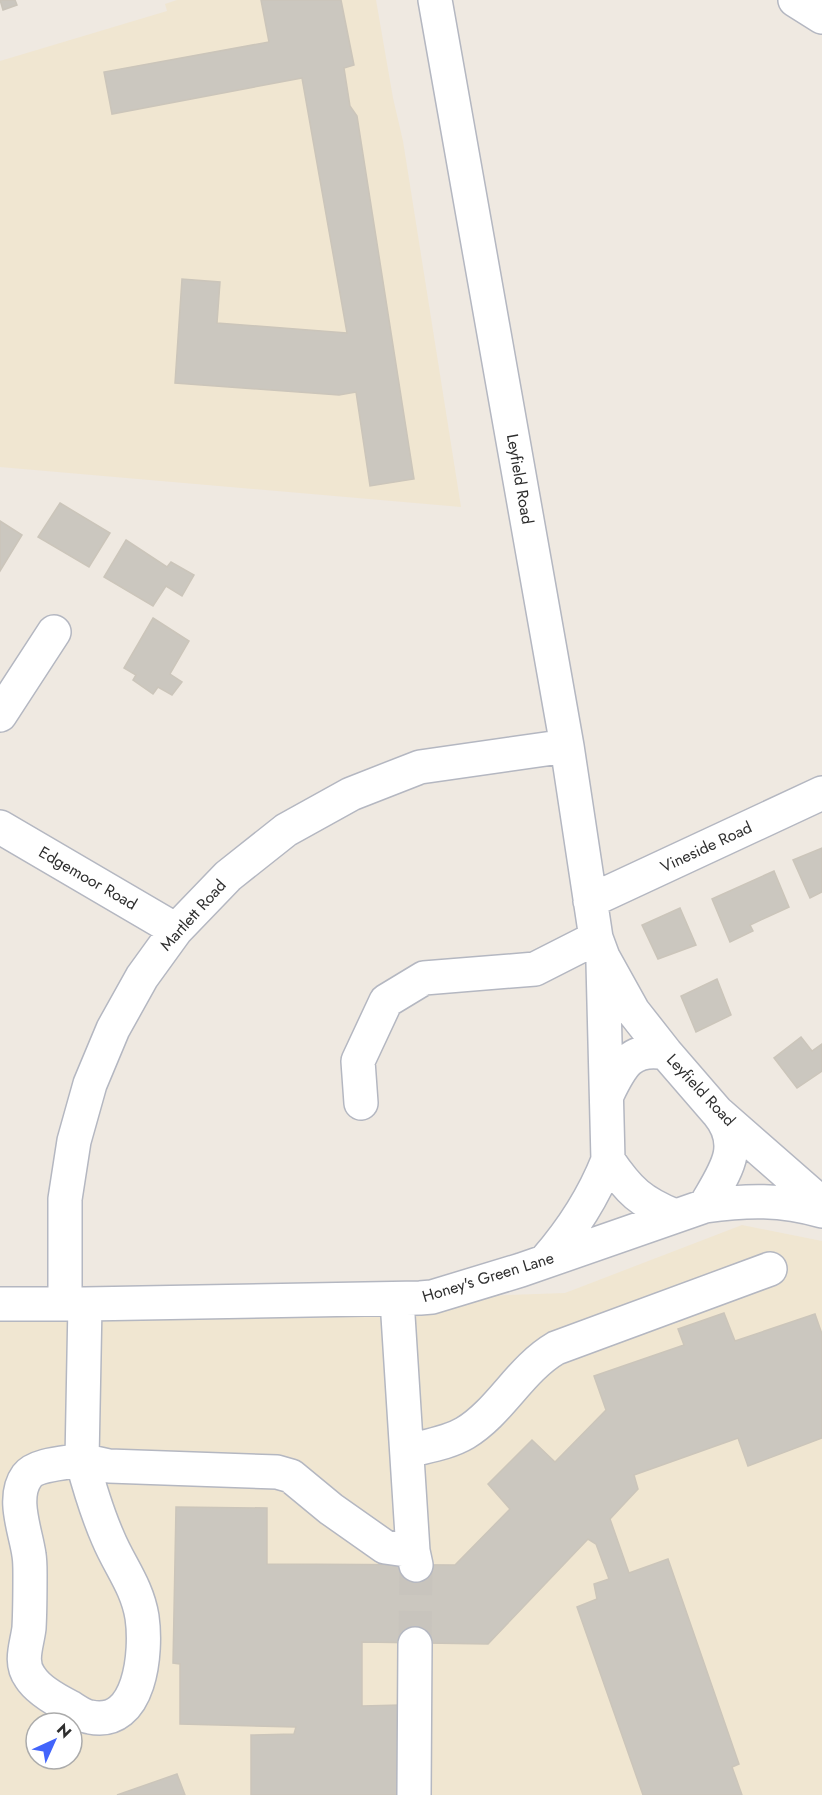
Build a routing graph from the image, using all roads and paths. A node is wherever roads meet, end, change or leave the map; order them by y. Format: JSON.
{"nodes":[{"id":1,"x":435,"y":0,"type":"edge"},
{"id":2,"x":795,"y":0,"type":"edge"},
{"id":3,"x":822,"y":17,"type":"edge"},
{"id":4,"x":54,"y":632,"type":"dead end"},
{"id":5,"x":0,"y":715,"type":"edge"},
{"id":6,"x":567,"y":746,"type":"junction"},
{"id":7,"x":822,"y":793,"type":"edge"},
{"id":8,"x":0,"y":827,"type":"edge"},
{"id":9,"x":590,"y":901,"type":"junction"},
{"id":10,"x":176,"y":930,"type":"junction"},
{"id":11,"x":599,"y":948,"type":"junction"},
{"id":12,"x":666,"y":1053,"type":"junction"},
{"id":13,"x":608,"y":1093,"type":"junction"},
{"id":14,"x":360,"y":1103,"type":"dead end"},
{"id":15,"x":717,"y":1112,"type":"junction"},
{"id":16,"x":608,"y":1161,"type":"junction"},
{"id":17,"x":822,"y":1204,"type":"edge"},
{"id":18,"x":705,"y":1206,"type":"junction"},
{"id":19,"x":822,"y":1211,"type":"edge"},
{"id":20,"x":675,"y":1216,"type":"junction"},
{"id":21,"x":545,"y":1260,"type":"junction"},
{"id":22,"x":770,"y":1269,"type":"dead end"},
{"id":23,"x":397,"y":1300,"type":"junction"},
{"id":24,"x":0,"y":1304,"type":"edge"},
{"id":25,"x":75,"y":1304,"type":"junction"},
{"id":26,"x":408,"y":1451,"type":"junction"},
{"id":27,"x":82,"y":1460,"type":"junction"},
{"id":28,"x":415,"y":1644,"type":"tunnel mouth"},
{"id":29,"x":414,"y":1795,"type":"edge"}],
"edges":[{"from":1,"to":6,"type":"street","name":"Leyfield Road"},
{"from":2,"to":3,"type":"street"},
{"from":4,"to":5,"type":"street"},
{"from":6,"to":9,"type":"street","name":"Leyfield Road"},
{"from":6,"to":10,"type":"street","name":"Martlett Road"},
{"from":7,"to":9,"type":"street","name":"Vineside Road"},
{"from":8,"to":10,"type":"street","name":"Edgemoor Road"},
{"from":9,"to":11,"type":"street","name":"Leyfield Road"},
{"from":10,"to":25,"type":"street","name":"Martlett Road"},
{"from":11,"to":12,"type":"street","name":"Leyfield Road"},
{"from":11,"to":13,"type":"street","name":"Leyfield Road"},
{"from":11,"to":14,"type":"street"},
{"from":12,"to":13,"type":"street"},
{"from":12,"to":15,"type":"street","name":"Leyfield Road"},
{"from":13,"to":16,"type":"street","name":"Leyfield Road"},
{"from":15,"to":17,"type":"street","name":"Leyfield Road"},
{"from":15,"to":18,"type":"street"},
{"from":16,"to":20,"type":"street"},
{"from":16,"to":21,"type":"street"},
{"from":18,"to":19,"type":"street","name":"Honey's Green Lane"},
{"from":18,"to":20,"type":"street","name":"Honey's Green Lane"},
{"from":20,"to":21,"type":"street","name":"Honey's Green Lane"},
{"from":21,"to":23,"type":"street","name":"Honey's Green Lane"},
{"from":22,"to":26,"type":"street"},
{"from":23,"to":25,"type":"street","name":"Honey's Green Lane"},
{"from":23,"to":26,"type":"street"},
{"from":24,"to":25,"type":"street","name":"Honey's Green Lane"},
{"from":25,"to":27,"type":"street","name":"Martlett Road"},
{"from":26,"to":27,"type":"street"},
{"from":27,"to":27,"type":"street","name":"Martlett Road"},
{"from":28,"to":29,"type":"street"}]}
